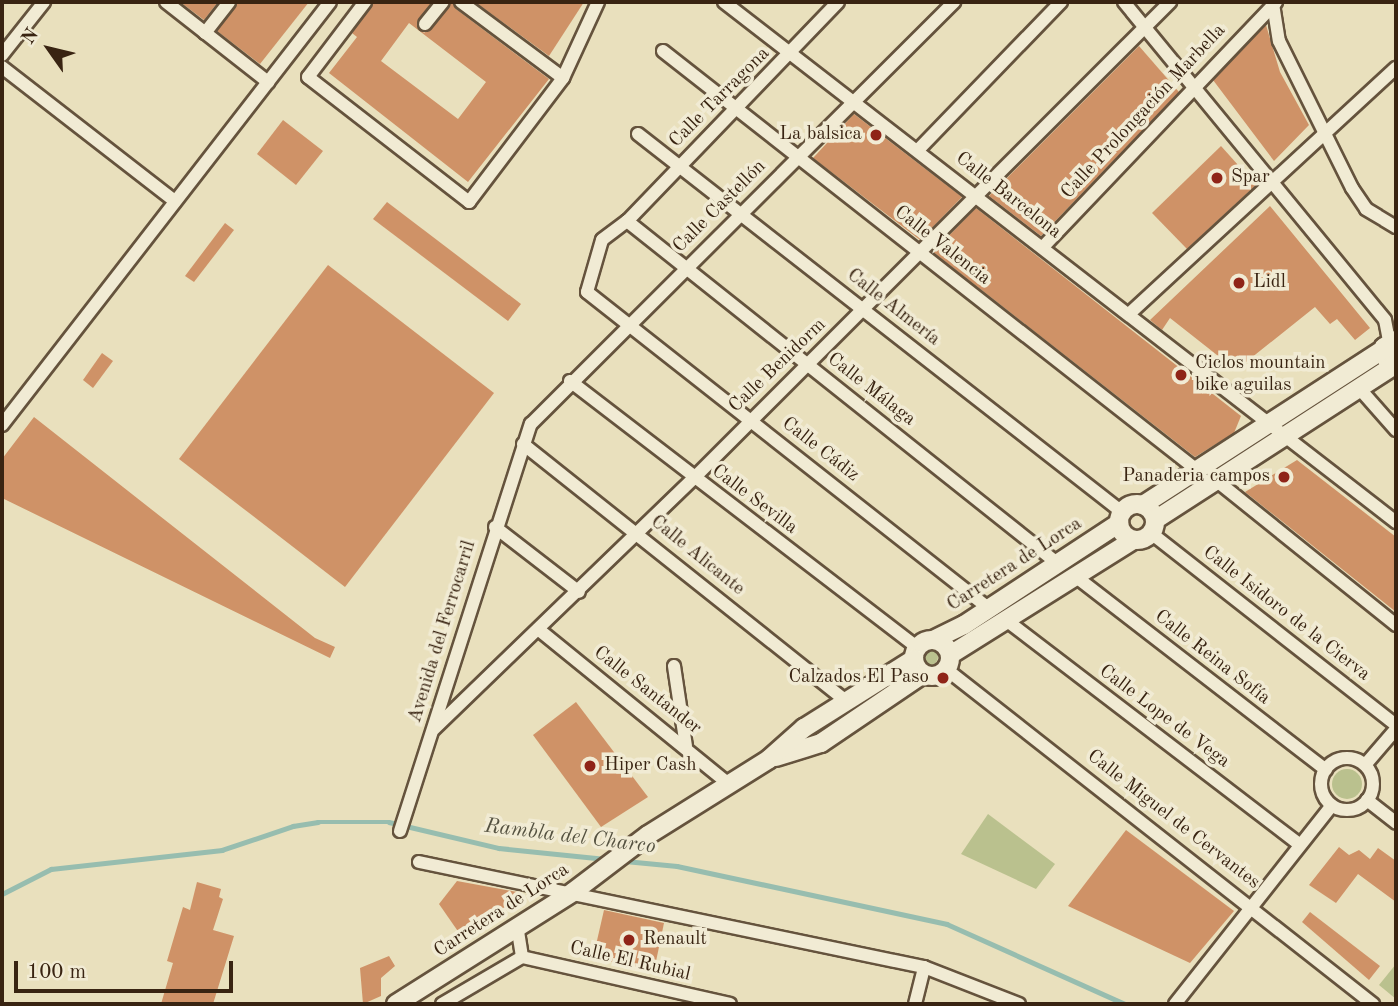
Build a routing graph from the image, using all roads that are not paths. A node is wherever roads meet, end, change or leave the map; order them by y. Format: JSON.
{"nodes":[{"id":1,"x":44,"y":2,"type":"edge"},
{"id":2,"x":166,"y":2,"type":"edge"},
{"id":3,"x":229,"y":2,"type":"edge"},
{"id":4,"x":330,"y":2,"type":"edge"},
{"id":5,"x":365,"y":2,"type":"edge"},
{"id":6,"x":443,"y":2,"type":"edge"},
{"id":7,"x":461,"y":2,"type":"edge"},
{"id":8,"x":598,"y":2,"type":"edge"},
{"id":9,"x":838,"y":2,"type":"edge"},
{"id":10,"x":954,"y":2,"type":"edge"},
{"id":11,"x":1061,"y":2,"type":"edge"},
{"id":12,"x":1124,"y":2,"type":"edge"},
{"id":13,"x":1170,"y":2,"type":"edge"},
{"id":14,"x":728,"y":3,"type":"edge"},
{"id":15,"x":1274,"y":3,"type":"edge"},
{"id":16,"x":425,"y":24,"type":"dead end"},
{"id":17,"x":1146,"y":28,"type":"junction"},
{"id":18,"x":205,"y":33,"type":"junction"},
{"id":19,"x":663,"y":51,"type":"dead end"},
{"id":20,"x":790,"y":54,"type":"junction"},
{"id":21,"x":2,"y":55,"type":"edge"},
{"id":22,"x":2,"y":67,"type":"edge"},
{"id":23,"x":1392,"y":72,"type":"edge"},
{"id":24,"x":563,"y":78,"type":"junction"},
{"id":25,"x":268,"y":82,"type":"junction"},
{"id":26,"x":1194,"y":86,"type":"junction"},
{"id":27,"x":1396,"y":87,"type":"edge"},
{"id":28,"x":852,"y":100,"type":"junction"},
{"id":29,"x":735,"y":109,"type":"junction"},
{"id":30,"x":638,"y":134,"type":"dead end"},
{"id":31,"x":1326,"y":134,"type":"junction"},
{"id":32,"x":918,"y":150,"type":"junction"},
{"id":33,"x":797,"y":157,"type":"junction"},
{"id":34,"x":680,"y":165,"type":"junction"},
{"id":35,"x":1274,"y":183,"type":"junction"},
{"id":36,"x":975,"y":194,"type":"junction"},
{"id":37,"x":176,"y":201,"type":"junction"},
{"id":38,"x":741,"y":212,"type":"junction"},
{"id":39,"x":628,"y":220,"type":"junction"},
{"id":40,"x":1396,"y":227,"type":"edge"},
{"id":41,"x":1043,"y":247,"type":"junction"},
{"id":42,"x":919,"y":252,"type":"junction"},
{"id":43,"x":686,"y":269,"type":"junction"},
{"id":44,"x":864,"y":310,"type":"junction"},
{"id":45,"x":1129,"y":314,"type":"junction"},
{"id":46,"x":629,"y":324,"type":"junction"},
{"id":47,"x":1389,"y":344,"type":"edge"},
{"id":48,"x":1396,"y":363,"type":"edge"},
{"id":49,"x":807,"y":364,"type":"junction"},
{"id":50,"x":569,"y":381,"type":"junction"},
{"id":51,"x":1359,"y":388,"type":"junction"},
{"id":52,"x":750,"y":419,"type":"junction"},
{"id":53,"x":1269,"y":422,"type":"junction"},
{"id":54,"x":2,"y":425,"type":"edge"},
{"id":55,"x":1396,"y":430,"type":"edge"},
{"id":56,"x":1289,"y":435,"type":"junction"},
{"id":57,"x":523,"y":444,"type":"junction"},
{"id":58,"x":1197,"y":470,"type":"junction"},
{"id":59,"x":693,"y":479,"type":"junction"},
{"id":60,"x":1217,"y":481,"type":"junction"},
{"id":61,"x":1143,"y":505,"type":"junction"},
{"id":62,"x":1121,"y":518,"type":"junction"},
{"id":63,"x":1396,"y":522,"type":"edge"},
{"id":64,"x":495,"y":527,"type":"junction"},
{"id":65,"x":1153,"y":527,"type":"junction"},
{"id":66,"x":637,"y":533,"type":"junction"},
{"id":67,"x":1133,"y":540,"type":"junction"},
{"id":68,"x":1057,"y":563,"type":"junction"},
{"id":69,"x":1075,"y":576,"type":"junction"},
{"id":70,"x":579,"y":592,"type":"junction"},
{"id":71,"x":987,"y":607,"type":"junction"},
{"id":72,"x":1006,"y":620,"type":"junction"},
{"id":73,"x":1396,"y":625,"type":"edge"},
{"id":74,"x":538,"y":629,"type":"junction"},
{"id":75,"x":922,"y":655,"type":"junction"},
{"id":76,"x":948,"y":662,"type":"junction"},
{"id":77,"x":674,"y":666,"type":"dead end"},
{"id":78,"x":845,"y":700,"type":"junction"},
{"id":79,"x":1396,"y":727,"type":"edge"},
{"id":80,"x":434,"y":729,"type":"junction"},
{"id":81,"x":686,"y":746,"type":"junction"},
{"id":82,"x":769,"y":759,"type":"junction"},
{"id":83,"x":1365,"y":765,"type":"junction"},
{"id":84,"x":1325,"y":770,"type":"junction"},
{"id":85,"x":729,"y":784,"type":"junction"},
{"id":86,"x":1367,"y":800,"type":"junction"},
{"id":87,"x":1332,"y":805,"type":"junction"},
{"id":88,"x":1396,"y":823,"type":"edge"},
{"id":89,"x":400,"y":831,"type":"dead end"},
{"id":90,"x":1299,"y":844,"type":"junction"},
{"id":91,"x":419,"y":862,"type":"dead end"},
{"id":92,"x":578,"y":889,"type":"junction"},
{"id":93,"x":1250,"y":905,"type":"junction"},
{"id":94,"x":517,"y":925,"type":"junction"},
{"id":95,"x":522,"y":957,"type":"junction"},
{"id":96,"x":924,"y":967,"type":"junction"},
{"id":97,"x":1177,"y":1002,"type":"edge"},
{"id":98,"x":396,"y":1004,"type":"edge"},
{"id":99,"x":442,"y":1004,"type":"edge"},
{"id":100,"x":730,"y":1004,"type":"edge"},
{"id":101,"x":915,"y":1004,"type":"edge"},
{"id":102,"x":1019,"y":1004,"type":"edge"},
{"id":103,"x":1373,"y":1004,"type":"edge"}],
"edges":[{"from":1,"to":21,"type":"street"},
{"from":2,"to":18,"type":"street"},
{"from":3,"to":18,"type":"street"},
{"from":4,"to":25,"type":"street"},
{"from":5,"to":24,"type":"street"},
{"from":6,"to":16,"type":"street"},
{"from":7,"to":24,"type":"street"},
{"from":8,"to":24,"type":"street"},
{"from":9,"to":20,"type":"street","name":"Calle Tarragona"},
{"from":10,"to":28,"type":"street","name":"Calle Castellón"},
{"from":11,"to":32,"type":"street"},
{"from":12,"to":17,"type":"street"},
{"from":13,"to":17,"type":"street","name":"Calle Benidorm"},
{"from":14,"to":20,"type":"street","name":"Calle Barcelona"},
{"from":15,"to":26,"type":"street","name":"Calle Prolongación Marbella"},
{"from":15,"to":31,"type":"street"},
{"from":17,"to":26,"type":"street"},
{"from":17,"to":36,"type":"street","name":"Calle Benidorm"},
{"from":18,"to":25,"type":"street"},
{"from":19,"to":29,"type":"street","name":"Calle Valencia"},
{"from":20,"to":28,"type":"street","name":"Calle Barcelona"},
{"from":20,"to":29,"type":"street","name":"Calle Tarragona"},
{"from":22,"to":37,"type":"street"},
{"from":23,"to":27,"type":"street"},
{"from":23,"to":31,"type":"street"},
{"from":25,"to":37,"type":"street"},
{"from":26,"to":35,"type":"street"},
{"from":26,"to":41,"type":"street","name":"Calle Prolongación Marbella"},
{"from":28,"to":32,"type":"street","name":"Calle Barcelona"},
{"from":28,"to":33,"type":"street","name":"Calle Castellón"},
{"from":29,"to":33,"type":"street","name":"Calle Valencia"},
{"from":29,"to":34,"type":"street","name":"Calle Tarragona"},
{"from":30,"to":34,"type":"street","name":"Calle Almería"},
{"from":31,"to":35,"type":"street"},
{"from":31,"to":40,"type":"street"},
{"from":32,"to":36,"type":"street","name":"Calle Barcelona"},
{"from":33,"to":38,"type":"street","name":"Calle Castellón"},
{"from":33,"to":42,"type":"street","name":"Calle Valencia"},
{"from":34,"to":38,"type":"street","name":"Calle Almería"},
{"from":34,"to":39,"type":"street","name":"Calle Tarragona"},
{"from":35,"to":45,"type":"street"},
{"from":35,"to":47,"type":"street"},
{"from":36,"to":41,"type":"street","name":"Calle Barcelona"},
{"from":36,"to":42,"type":"street","name":"Calle Benidorm"},
{"from":37,"to":54,"type":"street"},
{"from":38,"to":43,"type":"street","name":"Calle Castellón"},
{"from":38,"to":44,"type":"street","name":"Calle Almería"},
{"from":39,"to":43,"type":"street","name":"Calle Málaga"},
{"from":39,"to":46,"type":"street","name":"Calle Tarragona"},
{"from":41,"to":45,"type":"street","name":"Calle Barcelona"},
{"from":42,"to":44,"type":"street","name":"Calle Benidorm"},
{"from":42,"to":58,"type":"street","name":"Calle Valencia"},
{"from":43,"to":46,"type":"street","name":"Calle Castellón"},
{"from":43,"to":49,"type":"street","name":"Calle Málaga"},
{"from":44,"to":49,"type":"street","name":"Calle Benidorm"},
{"from":44,"to":62,"type":"street","name":"Calle Almería"},
{"from":45,"to":53,"type":"street","name":"Calle Barcelona"},
{"from":46,"to":50,"type":"street","name":"Calle Castellón"},
{"from":46,"to":52,"type":"street","name":"Calle Cádiz"},
{"from":47,"to":48,"type":"main road"},
{"from":47,"to":53,"type":"main road","name":"Carretera de Lorca"},
{"from":48,"to":51,"type":"main road"},
{"from":49,"to":52,"type":"street","name":"Calle Benidorm"},
{"from":49,"to":68,"type":"street","name":"Calle Málaga"},
{"from":50,"to":57,"type":"street","name":"Calle Castellón"},
{"from":50,"to":59,"type":"street","name":"Calle Sevilla"},
{"from":51,"to":55,"type":"street"},
{"from":51,"to":56,"type":"main road"},
{"from":52,"to":59,"type":"street","name":"Calle Benidorm"},
{"from":52,"to":71,"type":"street","name":"Calle Cádiz"},
{"from":53,"to":56,"type":"street"},
{"from":53,"to":58,"type":"main road","name":"Carretera de Lorca"},
{"from":56,"to":60,"type":"main road"},
{"from":56,"to":63,"type":"street"},
{"from":57,"to":64,"type":"street","name":"Avenida del Ferrocarril"},
{"from":57,"to":66,"type":"street","name":"Calle Alicante"},
{"from":58,"to":61,"type":"main road","name":"Carretera de Lorca"},
{"from":59,"to":66,"type":"street","name":"Calle Benidorm"},
{"from":59,"to":75,"type":"street","name":"Calle Sevilla"},
{"from":60,"to":65,"type":"main road"},
{"from":60,"to":73,"type":"street"},
{"from":61,"to":62,"type":"main road","name":"Carretera de Lorca"},
{"from":61,"to":65,"type":"main road"},
{"from":62,"to":67,"type":"main road"},
{"from":62,"to":68,"type":"main road","name":"Carretera de Lorca"},
{"from":64,"to":70,"type":"street"},
{"from":64,"to":80,"type":"street","name":"Avenida del Ferrocarril"},
{"from":65,"to":67,"type":"main road"},
{"from":65,"to":79,"type":"street","name":"Calle Isidoro de la Cierva"},
{"from":66,"to":70,"type":"street","name":"Calle Benidorm"},
{"from":66,"to":78,"type":"street","name":"Calle Alicante"},
{"from":67,"to":69,"type":"main road"},
{"from":68,"to":71,"type":"main road","name":"Carretera de Lorca"},
{"from":69,"to":72,"type":"main road"},
{"from":69,"to":84,"type":"street","name":"Calle Reina Sofía"},
{"from":70,"to":74,"type":"street","name":"Calle Benidorm"},
{"from":71,"to":75,"type":"main road","name":"Carretera de Lorca"},
{"from":72,"to":76,"type":"main road"},
{"from":72,"to":90,"type":"street","name":"Calle Lope de Vega"},
{"from":74,"to":80,"type":"street","name":"Calle Benidorm"},
{"from":74,"to":81,"type":"street","name":"Calle Santander"},
{"from":75,"to":76,"type":"main road"},
{"from":75,"to":76,"type":"main road"},
{"from":75,"to":78,"type":"main road","name":"Carretera de Lorca"},
{"from":75,"to":82,"type":"main road","name":"Carretera de Lorca"},
{"from":76,"to":93,"type":"street","name":"Calle Miguel de Cervantes"},
{"from":77,"to":81,"type":"street"},
{"from":78,"to":82,"type":"main road","name":"Carretera de Lorca"},
{"from":79,"to":83,"type":"street"},
{"from":80,"to":89,"type":"street","name":"Avenida del Ferrocarril"},
{"from":81,"to":85,"type":"street","name":"Calle Santander"},
{"from":82,"to":85,"type":"main road","name":"Carretera de Lorca"},
{"from":83,"to":84,"type":"street"},
{"from":83,"to":86,"type":"street"},
{"from":84,"to":87,"type":"street"},
{"from":85,"to":92,"type":"main road","name":"Carretera de Lorca"},
{"from":86,"to":87,"type":"street"},
{"from":86,"to":88,"type":"street"},
{"from":87,"to":90,"type":"street"},
{"from":90,"to":93,"type":"street"},
{"from":91,"to":92,"type":"street"},
{"from":92,"to":94,"type":"main road","name":"Carretera de Lorca"},
{"from":92,"to":96,"type":"street"},
{"from":93,"to":97,"type":"street"},
{"from":93,"to":103,"type":"street","name":"Calle Miguel de Cervantes"},
{"from":94,"to":95,"type":"street"},
{"from":94,"to":98,"type":"main road","name":"Carretera de Lorca"},
{"from":95,"to":99,"type":"street"},
{"from":95,"to":100,"type":"street","name":"Calle El Rubial"},
{"from":96,"to":101,"type":"street"},
{"from":96,"to":102,"type":"street"}]}
